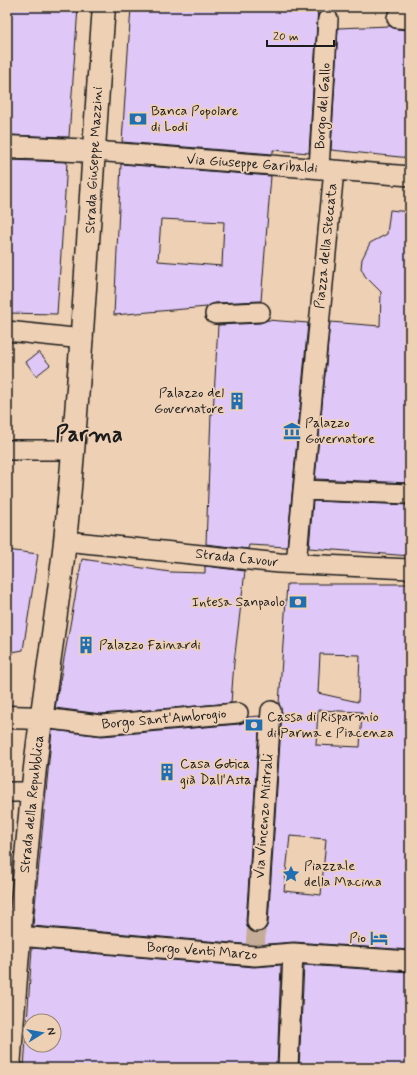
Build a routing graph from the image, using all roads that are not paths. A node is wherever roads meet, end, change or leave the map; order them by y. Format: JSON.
{"nodes":[{"id":1,"x":104,"y":7,"type":"edge"},
{"id":2,"x":328,"y":19,"type":"dead end"},
{"id":3,"x":7,"y":147,"type":"edge"},
{"id":4,"x":95,"y":152,"type":"junction"},
{"id":5,"x":326,"y":169,"type":"junction"},
{"id":6,"x":410,"y":176,"type":"edge"},
{"id":7,"x":260,"y":312,"type":"dead end"},
{"id":8,"x":215,"y":314,"type":"dead end"},
{"id":9,"x":7,"y":331,"type":"edge"},
{"id":10,"x":82,"y":339,"type":"junction"},
{"id":11,"x":7,"y":450,"type":"edge"},
{"id":12,"x":73,"y":450,"type":"junction"},
{"id":13,"x":303,"y":490,"type":"junction"},
{"id":14,"x":410,"y":494,"type":"edge"},
{"id":15,"x":64,"y":541,"type":"junction"},
{"id":16,"x":296,"y":564,"type":"junction"},
{"id":17,"x":410,"y":569,"type":"edge"},
{"id":18,"x":271,"y":711,"type":"dead end"},
{"id":19,"x":238,"y":713,"type":"dead end"},
{"id":20,"x":7,"y":717,"type":"edge"},
{"id":21,"x":42,"y":718,"type":"junction"},
{"id":22,"x":7,"y":792,"type":"edge"},
{"id":23,"x":33,"y":792,"type":"junction"},
{"id":24,"x":257,"y":922,"type":"tunnel mouth"},
{"id":25,"x":15,"y":932,"type":"edge"},
{"id":26,"x":294,"y":953,"type":"junction"},
{"id":27,"x":410,"y":961,"type":"edge"},
{"id":28,"x":9,"y":1035,"type":"edge"},
{"id":29,"x":9,"y":1068,"type":"edge"},
{"id":30,"x":288,"y":1068,"type":"edge"}],
"edges":[{"from":1,"to":4,"type":"street","name":"Strada Giuseppe Mazzini"},
{"from":2,"to":5,"type":"street","name":"Borgo del Gallo"},
{"from":3,"to":4,"type":"street"},
{"from":4,"to":5,"type":"street","name":"Via Giuseppe Garibaldi"},
{"from":4,"to":10,"type":"street","name":"Strada Giuseppe Mazzini"},
{"from":5,"to":6,"type":"street","name":"Via Giuseppe Garibaldi"},
{"from":5,"to":13,"type":"street","name":"Piazza della Steccata"},
{"from":7,"to":8,"type":"street"},
{"from":9,"to":10,"type":"street"},
{"from":10,"to":12,"type":"street","name":"Strada Giuseppe Mazzini"},
{"from":11,"to":12,"type":"street"},
{"from":12,"to":15,"type":"street","name":"Strada della Repubblica"},
{"from":13,"to":14,"type":"street"},
{"from":13,"to":16,"type":"street","name":"Piazza della Steccata"},
{"from":15,"to":16,"type":"street","name":"Strada Cavour"},
{"from":15,"to":21,"type":"street","name":"Strada della Repubblica"},
{"from":16,"to":17,"type":"street","name":"Strada Cavour"},
{"from":18,"to":24,"type":"street","name":"Via Vincenzo Mistrali"},
{"from":19,"to":21,"type":"street","name":"Borgo Sant'Ambrogio"},
{"from":20,"to":21,"type":"street"},
{"from":21,"to":23,"type":"street","name":"Strada della Repubblica"},
{"from":22,"to":23,"type":"street"},
{"from":23,"to":25,"type":"street","name":"Strada della Repubblica"},
{"from":25,"to":26,"type":"street","name":"Borgo Venti Marzo"},
{"from":25,"to":28,"type":"street","name":"Strada della Repubblica"},
{"from":26,"to":27,"type":"street","name":"Borgo Venti Marzo"},
{"from":26,"to":30,"type":"street"},
{"from":28,"to":29,"type":"street","name":"Strada della Repubblica"}]}
